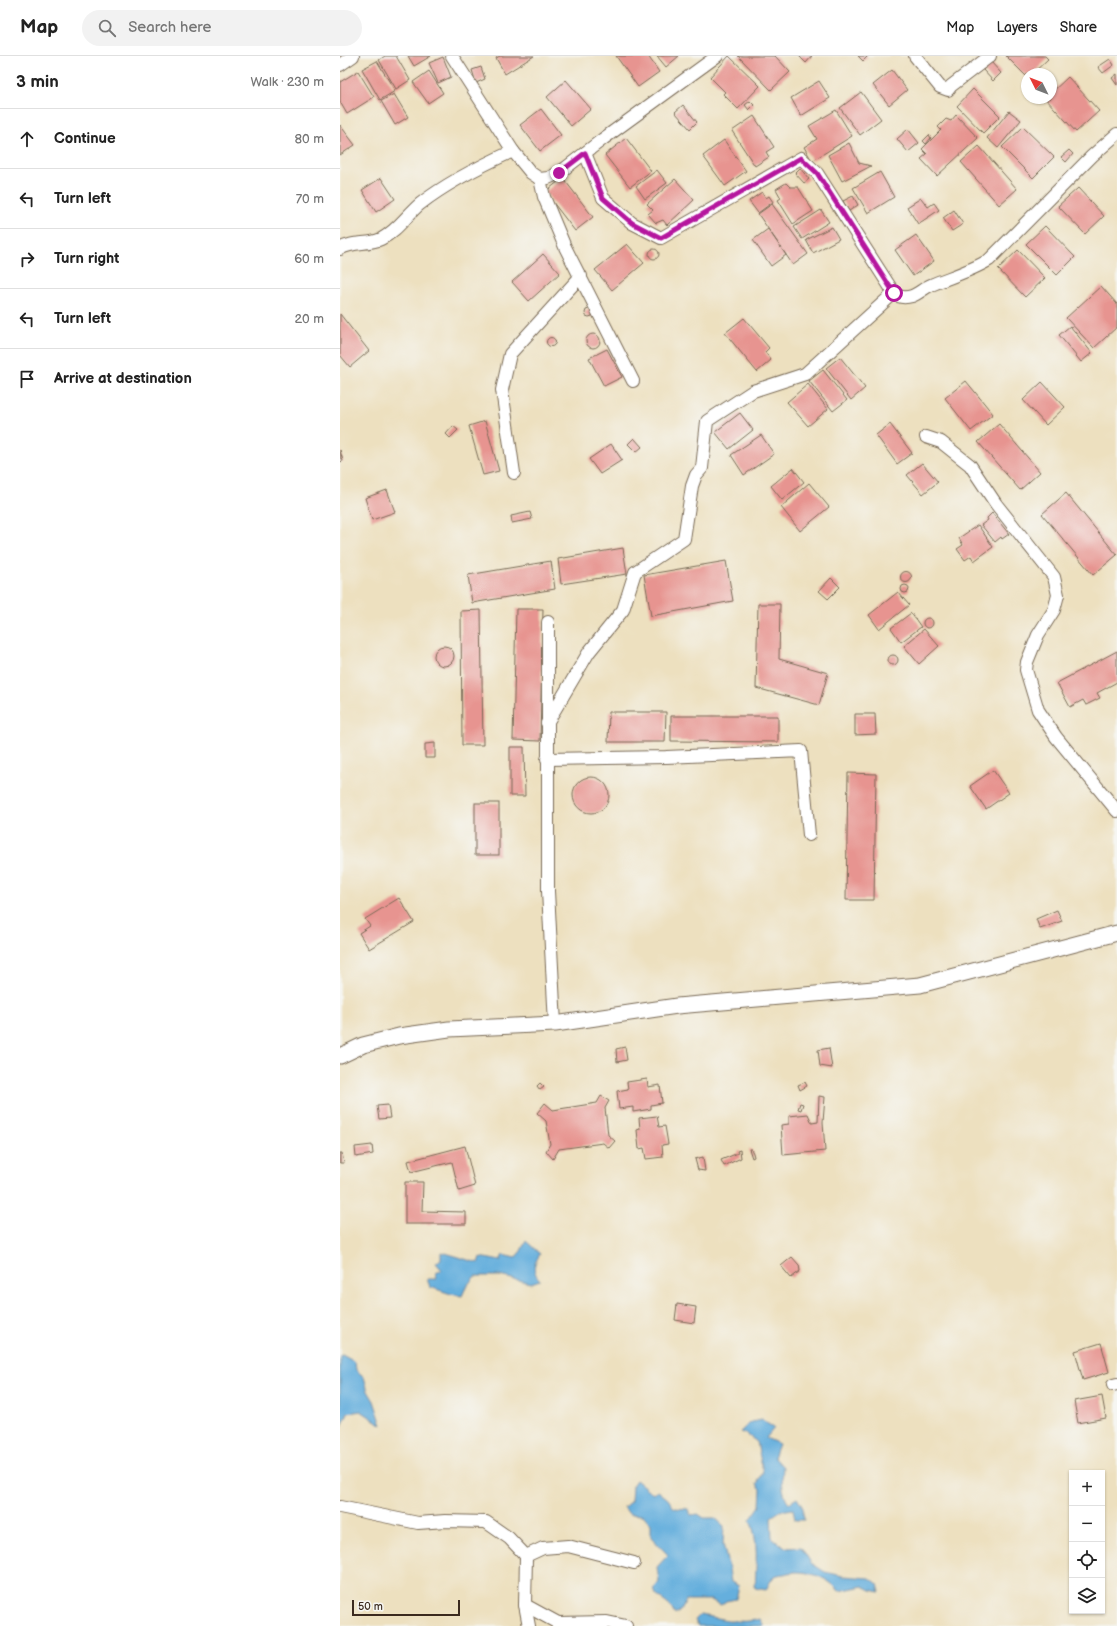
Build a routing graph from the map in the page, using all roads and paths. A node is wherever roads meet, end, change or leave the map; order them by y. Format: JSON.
{"nodes":[{"id":1,"x":353,"y":56,"type":"edge"},
{"id":2,"x":452,"y":56,"type":"edge"},
{"id":3,"x":717,"y":56,"type":"edge"},
{"id":4,"x":915,"y":56,"type":"edge"},
{"id":5,"x":990,"y":56,"type":"edge"},
{"id":6,"x":340,"y":65,"type":"edge"},
{"id":7,"x":1117,"y":134,"type":"edge"},
{"id":8,"x":512,"y":151,"type":"junction"},
{"id":9,"x":585,"y":153,"type":"junction"},
{"id":10,"x":540,"y":179,"type":"junction"},
{"id":11,"x":340,"y":249,"type":"edge"},
{"id":12,"x":581,"y":276,"type":"junction"},
{"id":13,"x":894,"y":293,"type":"junction"},
{"id":14,"x":633,"y":381,"type":"dead end"},
{"id":15,"x":926,"y":437,"type":"dead end"},
{"id":16,"x":514,"y":473,"type":"dead end"},
{"id":17,"x":548,"y":622,"type":"dead end"},
{"id":18,"x":547,"y":723,"type":"junction"},
{"id":19,"x":547,"y":759,"type":"junction"},
{"id":20,"x":1117,"y":811,"type":"edge"},
{"id":21,"x":810,"y":835,"type":"dead end"},
{"id":22,"x":1117,"y":933,"type":"edge"},
{"id":23,"x":554,"y":1024,"type":"junction"},
{"id":24,"x":340,"y":1056,"type":"edge"},
{"id":25,"x":340,"y":1507,"type":"edge"},
{"id":26,"x":526,"y":1556,"type":"junction"},
{"id":27,"x":634,"y":1563,"type":"dead end"},
{"id":28,"x":525,"y":1605,"type":"junction"},
{"id":29,"x":528,"y":1626,"type":"edge"},
{"id":30,"x":626,"y":1626,"type":"edge"}],
"edges":[{"from":1,"to":6,"type":"street"},
{"from":2,"to":8,"type":"street"},
{"from":3,"to":9,"type":"street"},
{"from":4,"to":5,"type":"street"},
{"from":7,"to":13,"type":"street"},
{"from":8,"to":10,"type":"street"},
{"from":8,"to":11,"type":"street"},
{"from":9,"to":10,"type":"street"},
{"from":9,"to":13,"type":"street"},
{"from":10,"to":12,"type":"street"},
{"from":12,"to":14,"type":"street"},
{"from":12,"to":16,"type":"street"},
{"from":13,"to":18,"type":"street"},
{"from":15,"to":20,"type":"street"},
{"from":17,"to":18,"type":"street"},
{"from":18,"to":19,"type":"street"},
{"from":19,"to":21,"type":"street"},
{"from":19,"to":23,"type":"street"},
{"from":22,"to":23,"type":"street"},
{"from":23,"to":24,"type":"street"},
{"from":25,"to":26,"type":"street"},
{"from":26,"to":27,"type":"street"},
{"from":26,"to":28,"type":"street"},
{"from":28,"to":29,"type":"street"},
{"from":28,"to":30,"type":"street"}]}
